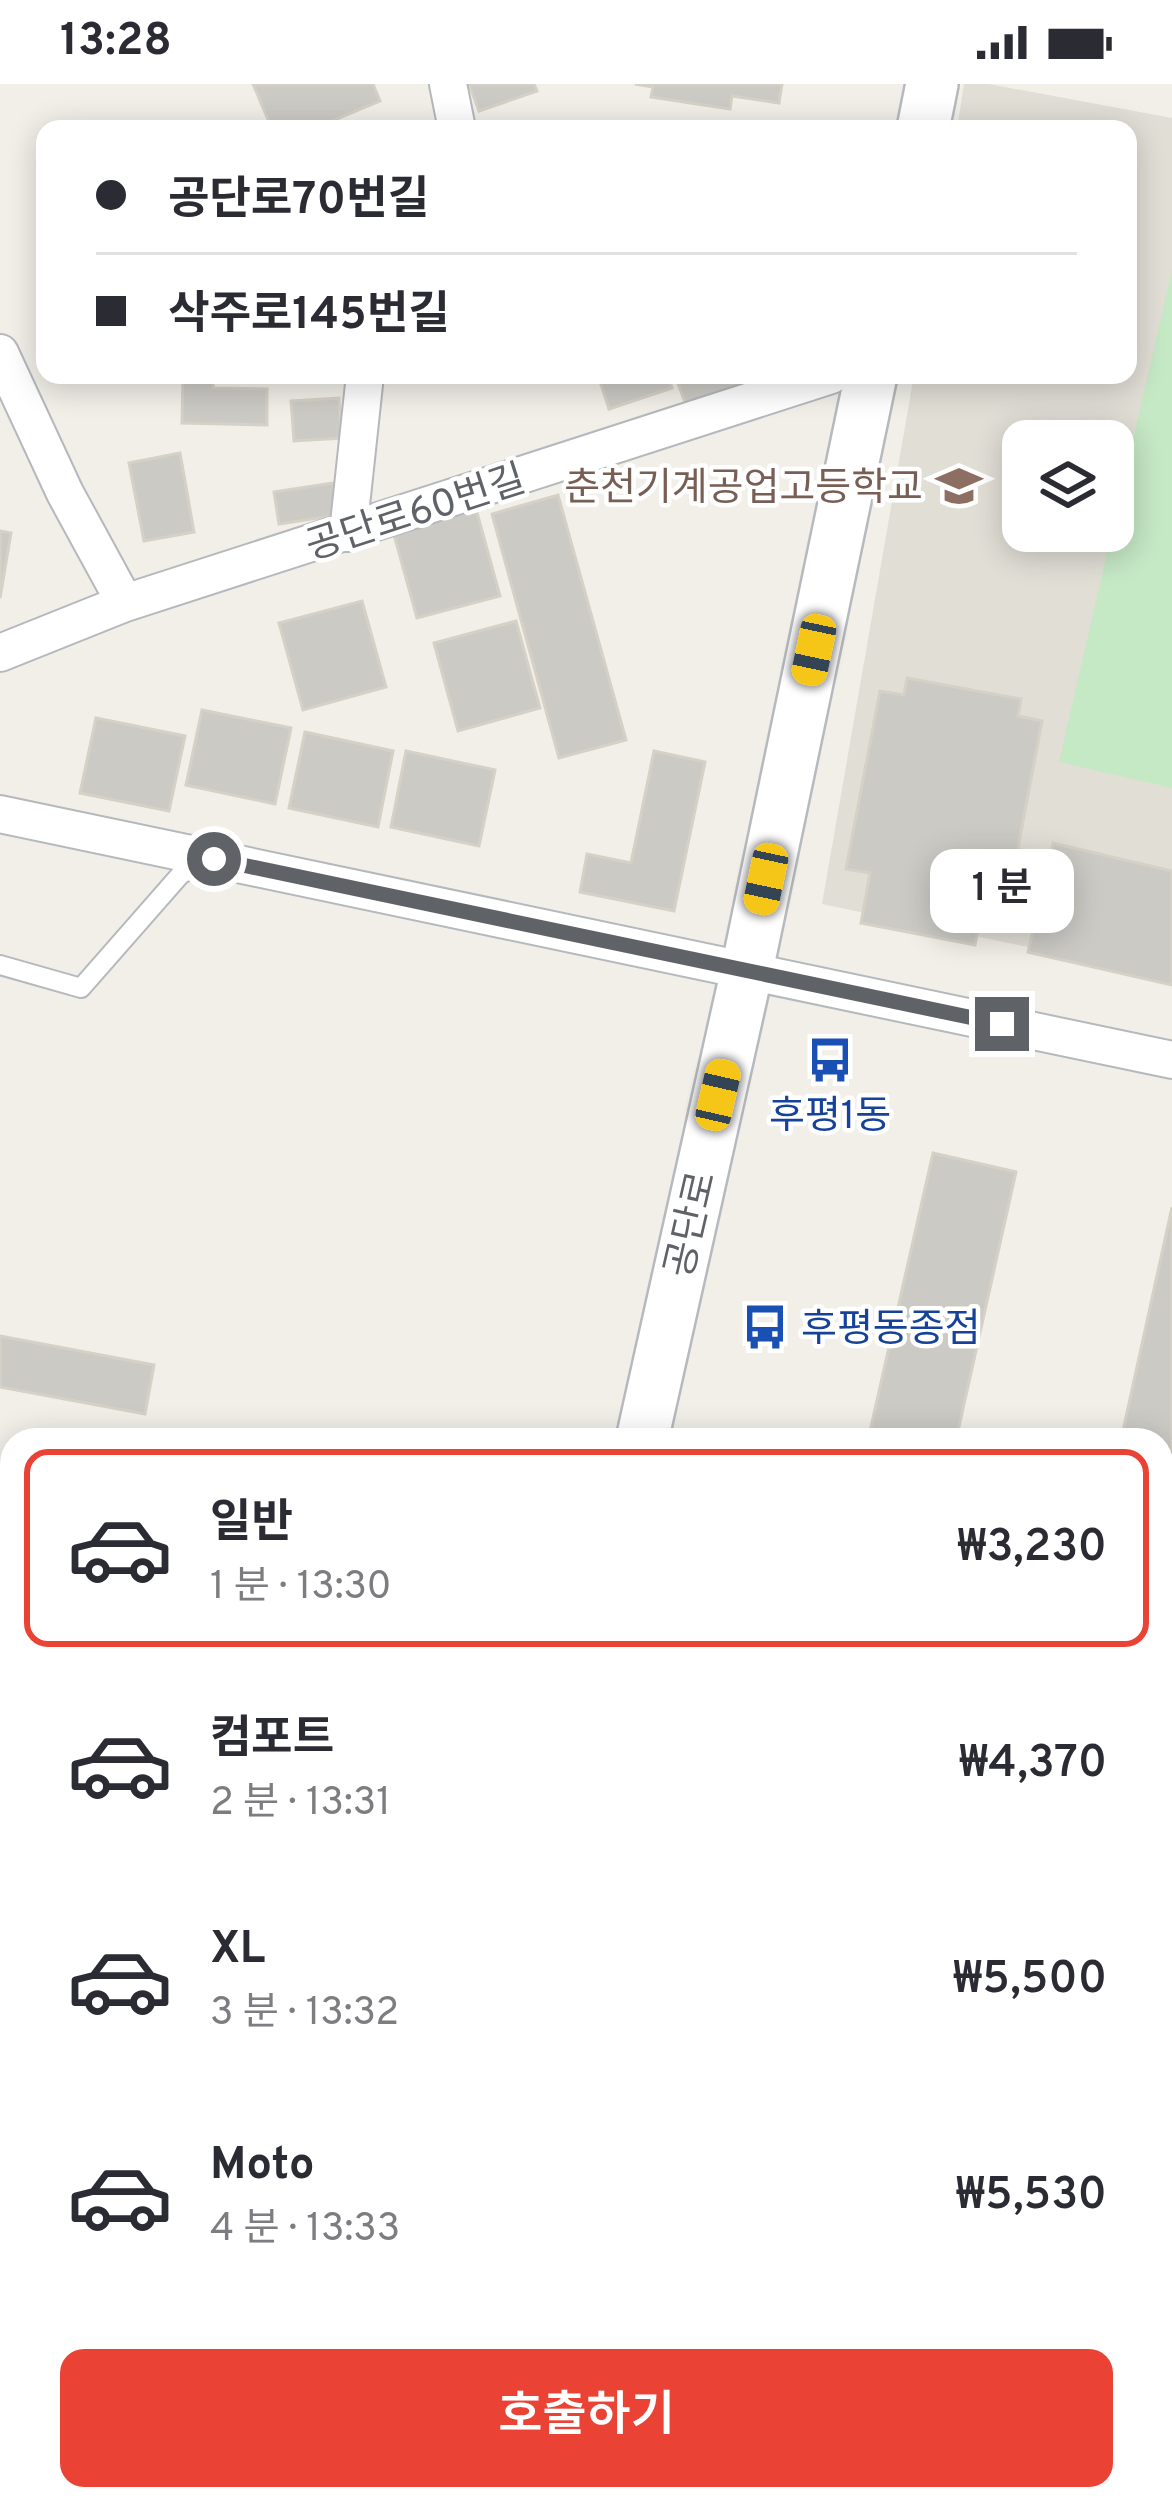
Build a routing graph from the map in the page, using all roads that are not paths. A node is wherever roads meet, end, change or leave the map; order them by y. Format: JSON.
{"nodes":[{"id":1,"x":448,"y":84,"type":"edge"},
{"id":2,"x":932,"y":84,"type":"edge"},
{"id":3,"x":455,"y":120,"type":"edge"},
{"id":4,"x":925,"y":120,"type":"edge"},
{"id":5,"x":0,"y":352,"type":"edge"},
{"id":6,"x":364,"y":384,"type":"edge"},
{"id":7,"x":803,"y":384,"type":"edge"},
{"id":8,"x":869,"y":384,"type":"edge"},
{"id":9,"x":348,"y":533,"type":"junction"},
{"id":10,"x":125,"y":603,"type":"junction"},
{"id":11,"x":0,"y":653,"type":"edge"},
{"id":12,"x":0,"y":814,"type":"edge"},
{"id":13,"x":214,"y":859,"type":"junction"},
{"id":14,"x":0,"y":965,"type":"edge"},
{"id":15,"x":747,"y":970,"type":"junction"},
{"id":16,"x":1172,"y":1060,"type":"edge"},
{"id":17,"x":645,"y":1428,"type":"edge"}],
"edges":[{"from":1,"to":3,"type":"street"},
{"from":2,"to":4,"type":"street"},
{"from":5,"to":10,"type":"street"},
{"from":6,"to":9,"type":"street"},
{"from":7,"to":9,"type":"street","name":"공단로60번길"},
{"from":8,"to":15,"type":"street","name":"공단로"},
{"from":9,"to":10,"type":"street","name":"공단로60번길"},
{"from":10,"to":11,"type":"street","name":"공단로60번길"},
{"from":12,"to":13,"type":"street"},
{"from":13,"to":14,"type":"lane"},
{"from":13,"to":15,"type":"street"},
{"from":15,"to":16,"type":"street"},
{"from":15,"to":17,"type":"street","name":"공단로"}]}
